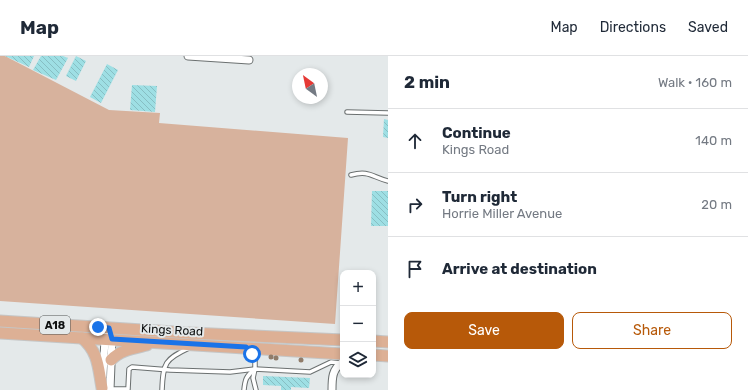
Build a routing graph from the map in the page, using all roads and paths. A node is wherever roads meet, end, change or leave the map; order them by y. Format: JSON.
{"nodes":[{"id":1,"x":188,"y":56,"type":"edge"},
{"id":2,"x":248,"y":60,"type":"dead end"},
{"id":3,"x":347,"y":112,"type":"dead end"},
{"id":4,"x":388,"y":113,"type":"edge"},
{"id":5,"x":350,"y":175,"type":"dead end"},
{"id":6,"x":388,"y":181,"type":"edge"},
{"id":7,"x":0,"y":322,"type":"edge"},
{"id":8,"x":109,"y":328,"type":"junction"},
{"id":9,"x":0,"y":333,"type":"edge"},
{"id":10,"x":82,"y":338,"type":"junction"},
{"id":11,"x":109,"y":339,"type":"junction"},
{"id":12,"x":340,"y":340,"type":"edge"},
{"id":13,"x":376,"y":341,"type":"edge"},
{"id":14,"x":159,"y":342,"type":"junction"},
{"id":15,"x":388,"y":342,"type":"edge"},
{"id":16,"x":204,"y":345,"type":"junction"},
{"id":17,"x":246,"y":347,"type":"junction"},
{"id":18,"x":376,"y":356,"type":"edge"},
{"id":19,"x":388,"y":356,"type":"edge"},
{"id":20,"x":111,"y":360,"type":"junction"},
{"id":21,"x":340,"y":360,"type":"edge"},
{"id":22,"x":340,"y":360,"type":"edge"},
{"id":23,"x":340,"y":363,"type":"edge"},
{"id":24,"x":164,"y":369,"type":"junction"},
{"id":25,"x":255,"y":369,"type":"junction"},
{"id":26,"x":106,"y":389,"type":"edge"},
{"id":27,"x":162,"y":389,"type":"edge"},
{"id":28,"x":244,"y":390,"type":"edge"},
{"id":29,"x":256,"y":390,"type":"edge"},
{"id":30,"x":332,"y":390,"type":"edge"}],
"edges":[{"from":1,"to":2,"type":"street"},
{"from":3,"to":4,"type":"lane"},
{"from":5,"to":6,"type":"lane"},
{"from":7,"to":8,"type":"main road","name":"Kings Road","number":"A18"},
{"from":8,"to":11,"type":"street"},
{"from":8,"to":12,"type":"main road","name":"Kings Road","number":"A18"},
{"from":9,"to":10,"type":"main road","name":"Kings Road","number":"A18"},
{"from":10,"to":11,"type":"main road","name":"Kings Road","number":"A18"},
{"from":10,"to":26,"type":"main road"},
{"from":11,"to":14,"type":"main road","name":"Kings Road","number":"A18"},
{"from":11,"to":20,"type":"street"},
{"from":11,"to":26,"type":"street"},
{"from":13,"to":15,"type":"main road"},
{"from":14,"to":16,"type":"main road","name":"Kings Road","number":"A18"},
{"from":14,"to":20,"type":"main road"},
{"from":16,"to":17,"type":"main road","name":"Kings Road","number":"A18"},
{"from":16,"to":24,"type":"lane"},
{"from":17,"to":21,"type":"main road","name":"Kings Road","number":"A18"},
{"from":17,"to":25,"type":"lane"},
{"from":18,"to":19,"type":"main road"},
{"from":20,"to":26,"type":"street"},
{"from":22,"to":25,"type":"lane"},
{"from":23,"to":30,"type":"street"},
{"from":24,"to":25,"type":"lane"},
{"from":24,"to":26,"type":"lane"},
{"from":24,"to":27,"type":"lane"},
{"from":25,"to":28,"type":"lane"},
{"from":25,"to":29,"type":"lane"}]}
